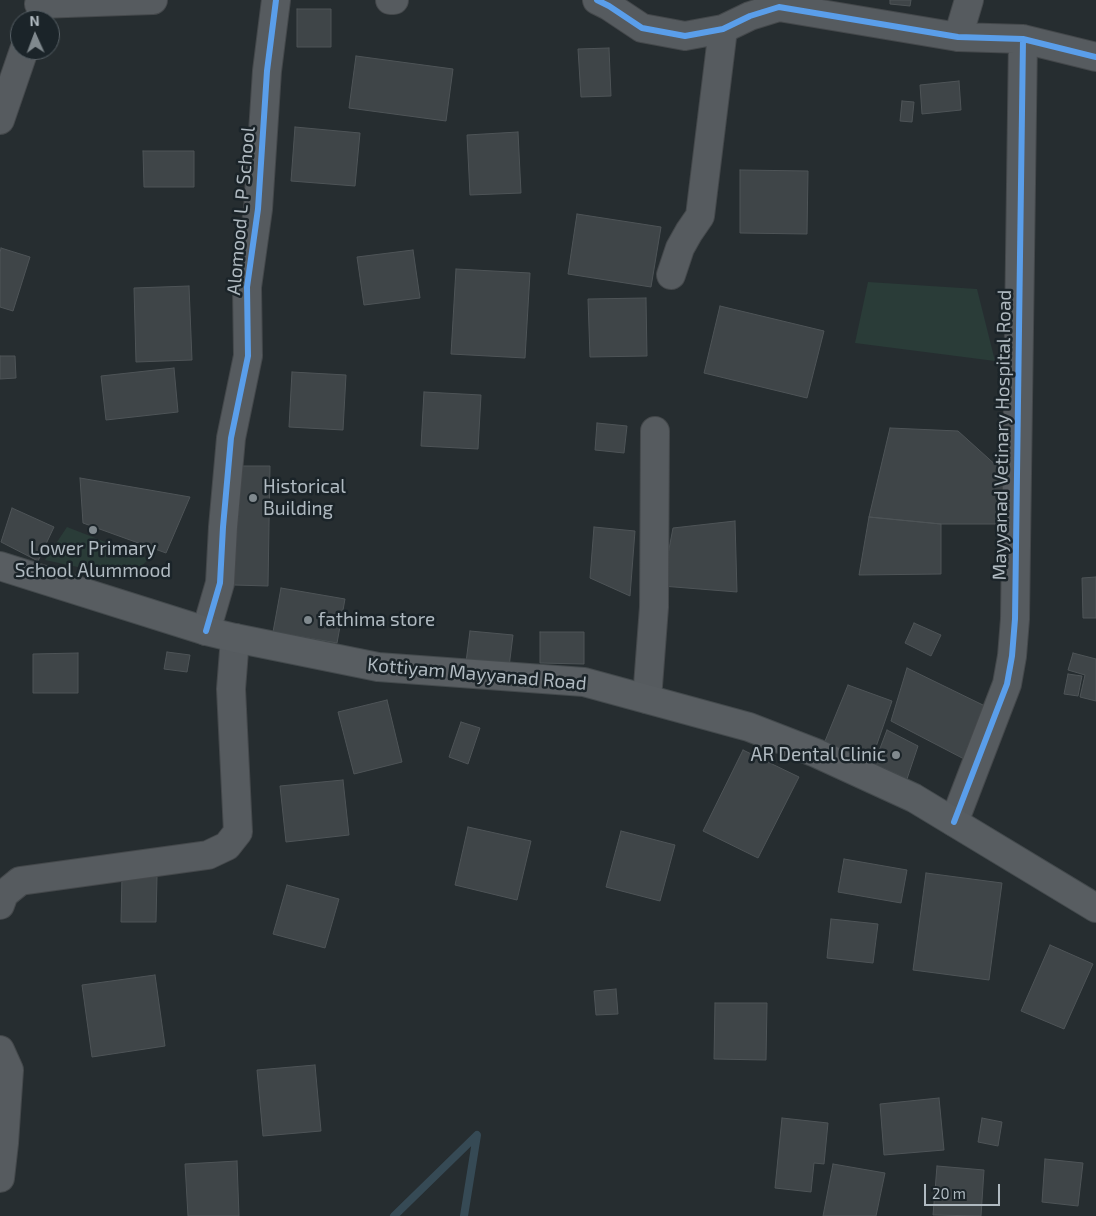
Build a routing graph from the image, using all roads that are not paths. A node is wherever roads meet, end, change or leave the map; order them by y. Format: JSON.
{"nodes":[{"id":1,"x":153,"y":0,"type":"edge"},
{"id":2,"x":276,"y":0,"type":"edge"},
{"id":3,"x":390,"y":0,"type":"edge"},
{"id":4,"x":394,"y":0,"type":"edge"},
{"id":5,"x":597,"y":0,"type":"edge"},
{"id":6,"x":969,"y":0,"type":"edge"},
{"id":7,"x":38,"y":8,"type":"edge"},
{"id":8,"x":723,"y":29,"type":"junction"},
{"id":9,"x":958,"y":38,"type":"junction"},
{"id":10,"x":1023,"y":39,"type":"junction"},
{"id":11,"x":1096,"y":57,"type":"edge"},
{"id":12,"x":21,"y":60,"type":"edge"},
{"id":13,"x":0,"y":120,"type":"edge"},
{"id":14,"x":671,"y":275,"type":"dead end"},
{"id":15,"x":655,"y":431,"type":"dead end"},
{"id":16,"x":0,"y":566,"type":"edge"},
{"id":17,"x":206,"y":631,"type":"junction"},
{"id":18,"x":235,"y":638,"type":"junction"},
{"id":19,"x":647,"y":699,"type":"junction"},
{"id":20,"x":954,"y":822,"type":"junction"},
{"id":21,"x":0,"y":905,"type":"edge"},
{"id":22,"x":1096,"y":908,"type":"edge"},
{"id":23,"x":0,"y":1050,"type":"edge"},
{"id":24,"x":2,"y":1145,"type":"edge"},
{"id":25,"x":0,"y":1178,"type":"edge"}],
"edges":[{"from":1,"to":7,"type":"street"},
{"from":2,"to":17,"type":"street","name":"Alomood L P School"},
{"from":3,"to":4,"type":"street"},
{"from":5,"to":8,"type":"street"},
{"from":6,"to":9,"type":"street"},
{"from":8,"to":9,"type":"street"},
{"from":8,"to":14,"type":"street"},
{"from":9,"to":10,"type":"street"},
{"from":10,"to":11,"type":"street"},
{"from":10,"to":20,"type":"street","name":"Mayyanad Vetinary Hospital Road"},
{"from":12,"to":13,"type":"street"},
{"from":15,"to":19,"type":"street"},
{"from":16,"to":17,"type":"main road","name":"Kottiyam Mayyanad Road"},
{"from":17,"to":18,"type":"main road","name":"Kottiyam Mayyanad Road"},
{"from":18,"to":19,"type":"main road","name":"Kottiyam Mayyanad Road"},
{"from":18,"to":21,"type":"street"},
{"from":19,"to":20,"type":"main road","name":"Kottiyam Mayyanad Road"},
{"from":20,"to":22,"type":"main road","name":"Kottiyam Mayyanad Road"},
{"from":23,"to":24,"type":"street"},
{"from":24,"to":25,"type":"street"}]}
